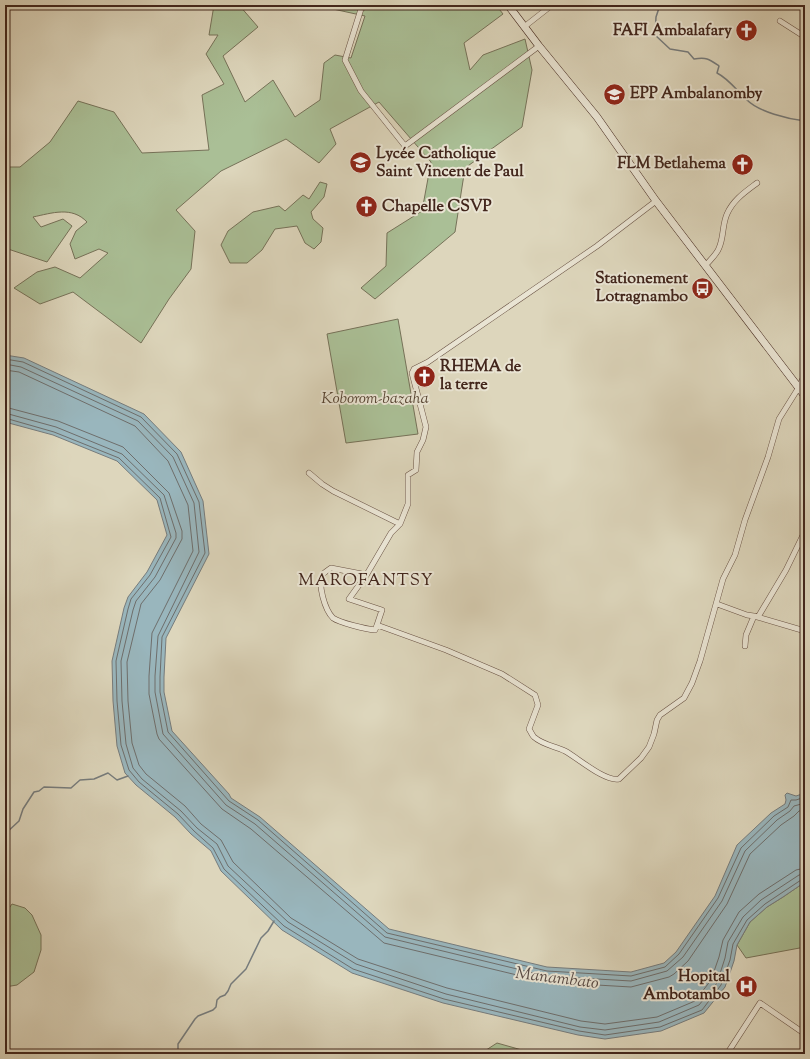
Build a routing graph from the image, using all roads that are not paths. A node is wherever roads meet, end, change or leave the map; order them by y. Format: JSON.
{"nodes":[{"id":1,"x":367,"y":5,"type":"edge"},
{"id":2,"x":508,"y":5,"type":"edge"},
{"id":3,"x":552,"y":5,"type":"edge"},
{"id":4,"x":780,"y":21,"type":"dead end"},
{"id":5,"x":524,"y":27,"type":"junction"},
{"id":6,"x":805,"y":37,"type":"edge"},
{"id":7,"x":539,"y":46,"type":"junction"},
{"id":8,"x":757,"y":183,"type":"dead end"},
{"id":9,"x":656,"y":201,"type":"junction"},
{"id":10,"x":706,"y":265,"type":"junction"},
{"id":11,"x":805,"y":374,"type":"edge"},
{"id":12,"x":799,"y":387,"type":"junction"},
{"id":13,"x":805,"y":396,"type":"edge"},
{"id":14,"x":309,"y":473,"type":"dead end"},
{"id":15,"x":400,"y":524,"type":"junction"},
{"id":16,"x":805,"y":532,"type":"edge"},
{"id":17,"x":367,"y":574,"type":"junction"},
{"id":18,"x":717,"y":604,"type":"junction"},
{"id":19,"x":756,"y":617,"type":"junction"},
{"id":20,"x":377,"y":625,"type":"junction"},
{"id":21,"x":805,"y":631,"type":"edge"},
{"id":22,"x":745,"y":646,"type":"dead end"},
{"id":23,"x":805,"y":1034,"type":"edge"},
{"id":24,"x":727,"y":1054,"type":"edge"}],
"edges":[{"from":1,"to":7,"type":"street"},
{"from":2,"to":5,"type":"main road"},
{"from":3,"to":5,"type":"street"},
{"from":4,"to":6,"type":"street"},
{"from":5,"to":7,"type":"main road"},
{"from":7,"to":9,"type":"main road"},
{"from":8,"to":10,"type":"street"},
{"from":9,"to":10,"type":"main road"},
{"from":9,"to":15,"type":"street"},
{"from":10,"to":12,"type":"main road"},
{"from":11,"to":12,"type":"street"},
{"from":12,"to":13,"type":"main road"},
{"from":12,"to":18,"type":"street"},
{"from":14,"to":15,"type":"street"},
{"from":15,"to":17,"type":"street"},
{"from":16,"to":19,"type":"street"},
{"from":17,"to":20,"type":"street"},
{"from":17,"to":20,"type":"street"},
{"from":18,"to":19,"type":"street"},
{"from":18,"to":20,"type":"street"},
{"from":19,"to":21,"type":"street"},
{"from":19,"to":22,"type":"street"},
{"from":23,"to":24,"type":"street"}]}
